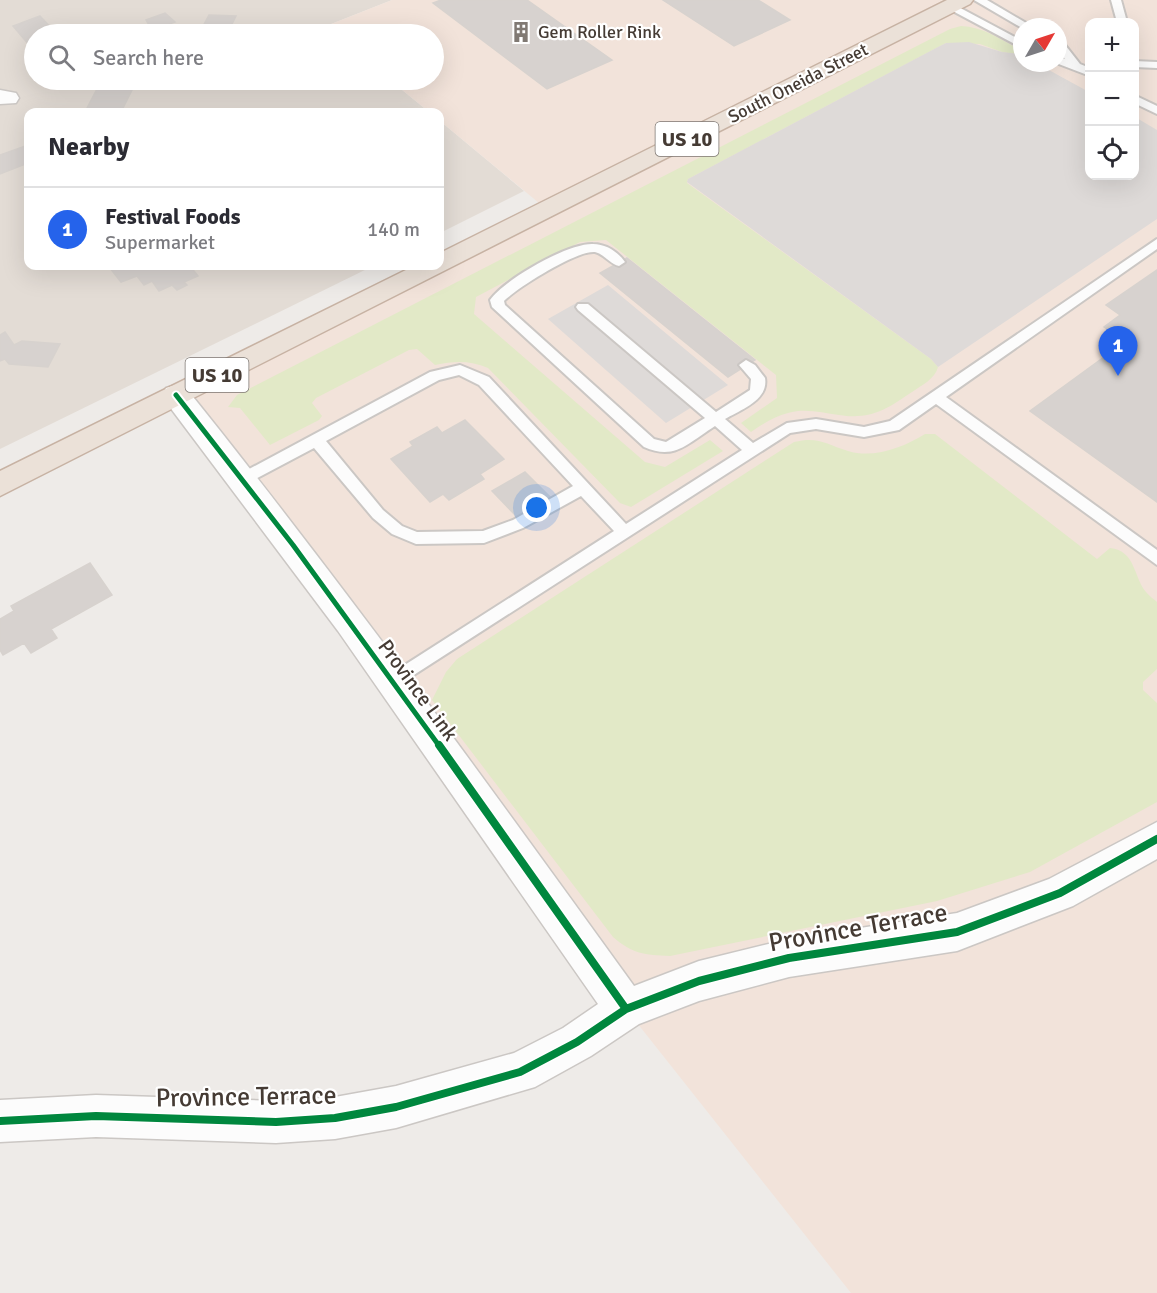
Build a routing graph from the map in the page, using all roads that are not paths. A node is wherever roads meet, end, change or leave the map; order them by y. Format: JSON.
{"nodes":[{"id":1,"x":979,"y":0,"type":"edge"},
{"id":2,"x":1116,"y":0,"type":"edge"},
{"id":3,"x":957,"y":3,"type":"edge"},
{"id":4,"x":1121,"y":18,"type":"edge"},
{"id":5,"x":1013,"y":19,"type":"edge"},
{"id":6,"x":1013,"y":39,"type":"edge"},
{"id":7,"x":1067,"y":54,"type":"edge"},
{"id":8,"x":1067,"y":63,"type":"edge"},
{"id":9,"x":1139,"y":64,"type":"edge"},
{"id":10,"x":1157,"y":65,"type":"edge"},
{"id":11,"x":1076,"y":66,"type":"junction"},
{"id":12,"x":1086,"y":72,"type":"edge"},
{"id":13,"x":1139,"y":101,"type":"edge"},
{"id":14,"x":1157,"y":111,"type":"edge"},
{"id":15,"x":1157,"y":243,"type":"edge"},
{"id":16,"x":444,"y":261,"type":"edge"},
{"id":17,"x":619,"y":262,"type":"dead end"},
{"id":18,"x":426,"y":270,"type":"edge"},
{"id":19,"x":583,"y":307,"type":"dead end"},
{"id":20,"x":746,"y":365,"type":"dead end"},
{"id":21,"x":176,"y":395,"type":"junction"},
{"id":22,"x":937,"y":397,"type":"junction"},
{"id":23,"x":715,"y":419,"type":"junction"},
{"id":24,"x":316,"y":440,"type":"junction"},
{"id":25,"x":752,"y":450,"type":"junction"},
{"id":26,"x":243,"y":479,"type":"junction"},
{"id":27,"x":0,"y":484,"type":"edge"},
{"id":28,"x":582,"y":488,"type":"junction"},
{"id":29,"x":625,"y":533,"type":"junction"},
{"id":30,"x":1157,"y":560,"type":"edge"},
{"id":31,"x":392,"y":682,"type":"junction"},
{"id":32,"x":1157,"y":839,"type":"edge"},
{"id":33,"x":626,"y":1009,"type":"junction"},
{"id":34,"x":0,"y":1121,"type":"edge"}],
"edges":[{"from":1,"to":5,"type":"lane"},
{"from":2,"to":4,"type":"lane"},
{"from":3,"to":6,"type":"lane"},
{"from":3,"to":16,"type":"highway","name":"South Oneida Street","number":"US 10"},
{"from":7,"to":11,"type":"lane"},
{"from":8,"to":11,"type":"lane"},
{"from":9,"to":10,"type":"lane"},
{"from":11,"to":12,"type":"lane"},
{"from":13,"to":14,"type":"lane"},
{"from":15,"to":22,"type":"lane"},
{"from":17,"to":23,"type":"lane"},
{"from":18,"to":21,"type":"highway","number":"US 10"},
{"from":19,"to":23,"type":"lane"},
{"from":20,"to":23,"type":"lane"},
{"from":21,"to":26,"type":"street","name":"Province Link"},
{"from":21,"to":27,"type":"highway","number":"US 10"},
{"from":22,"to":25,"type":"lane"},
{"from":22,"to":30,"type":"lane"},
{"from":23,"to":25,"type":"lane"},
{"from":24,"to":26,"type":"lane"},
{"from":24,"to":28,"type":"lane"},
{"from":24,"to":28,"type":"lane"},
{"from":25,"to":29,"type":"lane"},
{"from":26,"to":31,"type":"street","name":"Province Link"},
{"from":28,"to":29,"type":"lane"},
{"from":29,"to":31,"type":"lane"},
{"from":31,"to":33,"type":"street","name":"Province Link"},
{"from":32,"to":33,"type":"street","name":"Province Terrace"},
{"from":33,"to":34,"type":"street","name":"Province Terrace"}]}
